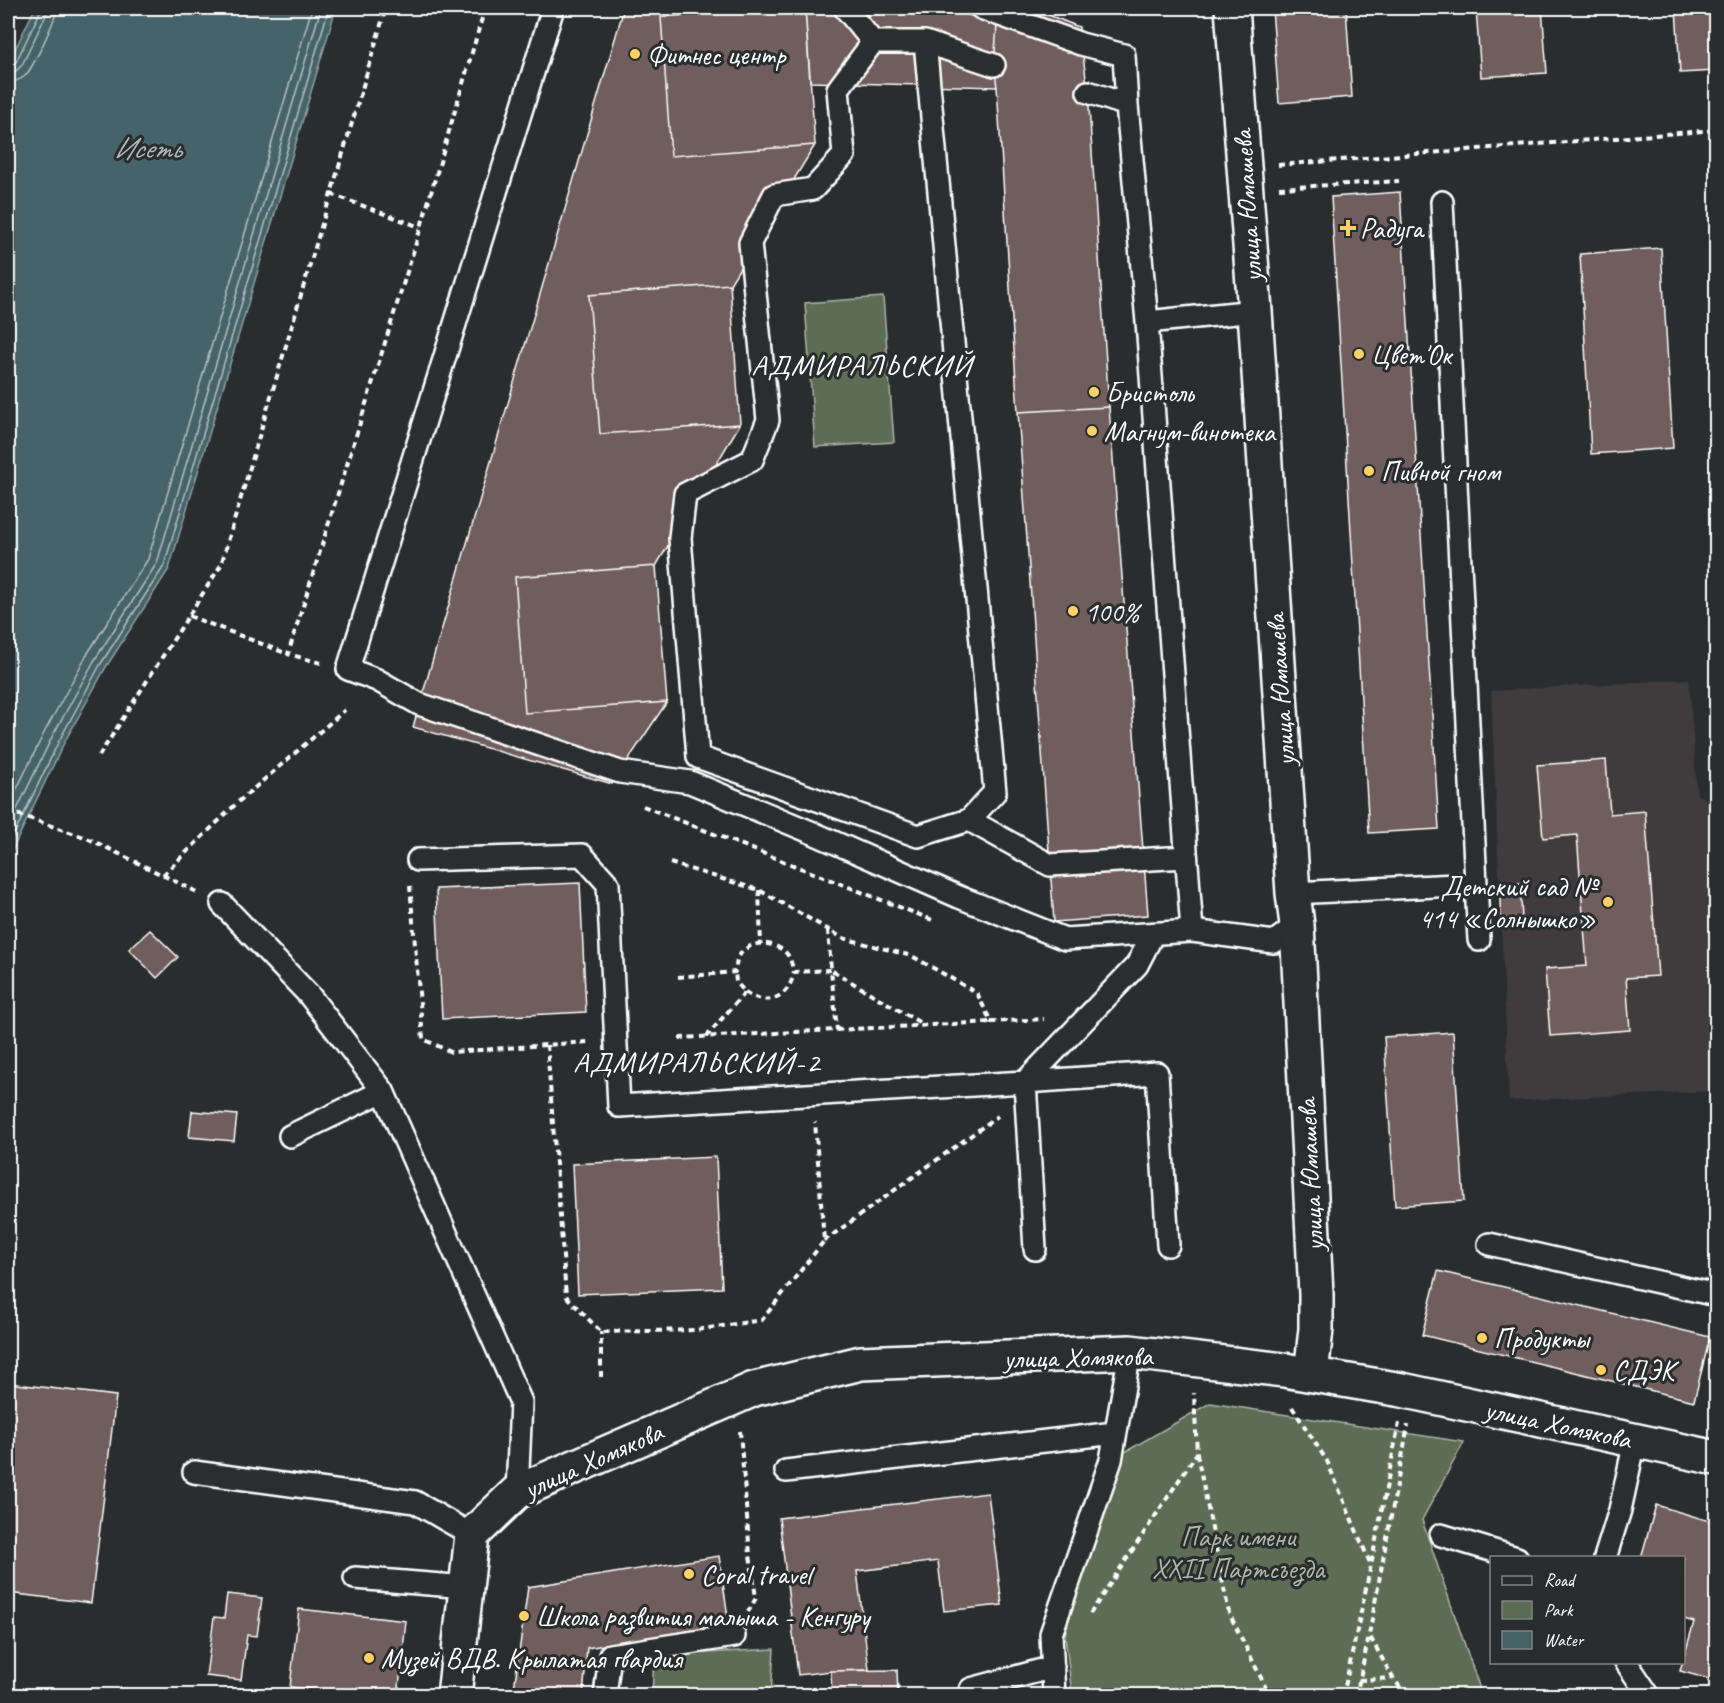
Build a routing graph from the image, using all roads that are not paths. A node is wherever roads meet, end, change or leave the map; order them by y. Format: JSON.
{"nodes":[{"id":1,"x":553,"y":8,"type":"edge"},
{"id":2,"x":845,"y":8,"type":"edge"},
{"id":3,"x":981,"y":8,"type":"edge"},
{"id":4,"x":1232,"y":8,"type":"edge"},
{"id":5,"x":873,"y":42,"type":"junction"},
{"id":6,"x":925,"y":42,"type":"junction"},
{"id":7,"x":994,"y":65,"type":"dead end"},
{"id":8,"x":1088,"y":92,"type":"dead end"},
{"id":9,"x":1127,"y":105,"type":"junction"},
{"id":10,"x":1442,"y":202,"type":"dead end"},
{"id":11,"x":1255,"y":311,"type":"junction"},
{"id":12,"x":1147,"y":322,"type":"junction"},
{"id":13,"x":969,"y":820,"type":"junction"},
{"id":14,"x":1186,"y":857,"type":"junction"},
{"id":15,"x":418,"y":860,"type":"dead end"},
{"id":16,"x":1476,"y":884,"type":"junction"},
{"id":17,"x":1293,"y":893,"type":"junction"},
{"id":18,"x":222,"y":904,"type":"road end"},
{"id":19,"x":1296,"y":926,"type":"junction"},
{"id":20,"x":1192,"y":931,"type":"junction"},
{"id":21,"x":1153,"y":934,"type":"junction"},
{"id":22,"x":1479,"y":940,"type":"dead end"},
{"id":23,"x":1025,"y":1082,"type":"junction"},
{"id":24,"x":383,"y":1091,"type":"junction"},
{"id":25,"x":290,"y":1136,"type":"dead end"},
{"id":26,"x":1490,"y":1244,"type":"dead end"},
{"id":27,"x":1168,"y":1245,"type":"dead end"},
{"id":28,"x":1035,"y":1248,"type":"dead end"},
{"id":29,"x":1716,"y":1295,"type":"edge"},
{"id":30,"x":1130,"y":1352,"type":"junction"},
{"id":31,"x":1311,"y":1374,"type":"junction"},
{"id":32,"x":1115,"y":1433,"type":"junction"},
{"id":33,"x":1635,"y":1441,"type":"junction"},
{"id":34,"x":1716,"y":1458,"type":"edge"},
{"id":35,"x":786,"y":1471,"type":"dead end"},
{"id":36,"x":194,"y":1473,"type":"dead end"},
{"id":37,"x":517,"y":1492,"type":"junction"},
{"id":38,"x":472,"y":1535,"type":"junction"},
{"id":39,"x":1441,"y":1535,"type":"dead end"},
{"id":40,"x":1514,"y":1556,"type":"edge"},
{"id":41,"x":1605,"y":1556,"type":"edge"},
{"id":42,"x":355,"y":1578,"type":"dead end"},
{"id":43,"x":466,"y":1587,"type":"junction"},
{"id":44,"x":734,"y":1636,"type":"road end"},
{"id":45,"x":1627,"y":1664,"type":"edge"},
{"id":46,"x":1053,"y":1667,"type":"junction"},
{"id":47,"x":454,"y":1695,"type":"edge"},
{"id":48,"x":605,"y":1695,"type":"edge"},
{"id":49,"x":971,"y":1695,"type":"edge"},
{"id":50,"x":1054,"y":1695,"type":"edge"},
{"id":51,"x":1649,"y":1695,"type":"edge"}],
"edges":[{"from":1,"to":21,"type":"lane"},
{"from":2,"to":5,"type":"lane"},
{"from":3,"to":9,"type":"lane"},
{"from":4,"to":11,"type":"street","name":"улица Юмашева"},
{"from":5,"to":6,"type":"lane"},
{"from":5,"to":13,"type":"lane"},
{"from":6,"to":7,"type":"lane"},
{"from":6,"to":13,"type":"lane"},
{"from":8,"to":9,"type":"lane"},
{"from":9,"to":12,"type":"lane"},
{"from":10,"to":16,"type":"lane"},
{"from":11,"to":12,"type":"lane"},
{"from":11,"to":17,"type":"street","name":"улица Юмашева"},
{"from":12,"to":14,"type":"lane"},
{"from":13,"to":14,"type":"lane"},
{"from":14,"to":20,"type":"lane"},
{"from":15,"to":23,"type":"lane"},
{"from":16,"to":17,"type":"lane"},
{"from":16,"to":22,"type":"lane"},
{"from":17,"to":19,"type":"street","name":"улица Юмашева"},
{"from":18,"to":24,"type":"lane"},
{"from":19,"to":20,"type":"lane"},
{"from":19,"to":31,"type":"street","name":"улица Юмашева"},
{"from":20,"to":21,"type":"lane"},
{"from":21,"to":23,"type":"lane"},
{"from":23,"to":27,"type":"lane"},
{"from":23,"to":28,"type":"lane"},
{"from":24,"to":25,"type":"lane"},
{"from":24,"to":37,"type":"lane"},
{"from":26,"to":29,"type":"lane"},
{"from":30,"to":31,"type":"street","name":"улица Хомякова"},
{"from":30,"to":32,"type":"lane"},
{"from":30,"to":37,"type":"street","name":"улица Хомякова"},
{"from":31,"to":33,"type":"street","name":"улица Хомякова"},
{"from":32,"to":35,"type":"lane"},
{"from":32,"to":46,"type":"lane"},
{"from":33,"to":34,"type":"street","name":"улица Хомякова"},
{"from":33,"to":41,"type":"lane"},
{"from":36,"to":38,"type":"lane"},
{"from":37,"to":38,"type":"street","name":"улица Хомякова"},
{"from":38,"to":43,"type":"street"},
{"from":39,"to":40,"type":"lane"},
{"from":42,"to":43,"type":"lane"},
{"from":43,"to":47,"type":"street"},
{"from":44,"to":48,"type":"lane"},
{"from":45,"to":51,"type":"lane"},
{"from":46,"to":49,"type":"lane"},
{"from":46,"to":50,"type":"lane"}]}
